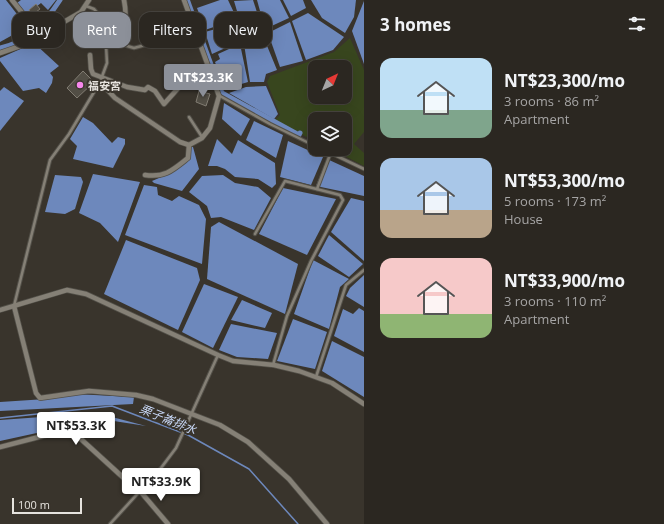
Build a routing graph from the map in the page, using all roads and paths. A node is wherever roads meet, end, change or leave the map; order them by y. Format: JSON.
{"nodes":[{"id":1,"x":12,"y":0,"type":"edge"},
{"id":2,"x":89,"y":0,"type":"edge"},
{"id":3,"x":124,"y":0,"type":"edge"},
{"id":4,"x":184,"y":0,"type":"edge"},
{"id":5,"x":86,"y":6,"type":"junction"},
{"id":6,"x":21,"y":12,"type":"edge"},
{"id":7,"x":97,"y":12,"type":"edge"},
{"id":8,"x":126,"y":12,"type":"edge"},
{"id":9,"x":188,"y":12,"type":"edge"},
{"id":10,"x":106,"y":48,"type":"edge"},
{"id":11,"x":202,"y":48,"type":"edge"},
{"id":12,"x":0,"y":53,"type":"edge"},
{"id":13,"x":90,"y":54,"type":"dead end"},
{"id":14,"x":210,"y":71,"type":"junction"},
{"id":15,"x":101,"y":80,"type":"junction"},
{"id":16,"x":219,"y":96,"type":"junction"},
{"id":17,"x":189,"y":117,"type":"dead end"},
{"id":18,"x":202,"y":138,"type":"junction"},
{"id":19,"x":308,"y":143,"type":"edge"},
{"id":20,"x":189,"y":145,"type":"junction"},
{"id":21,"x":329,"y":156,"type":"edge"},
{"id":22,"x":339,"y":156,"type":"edge"},
{"id":23,"x":364,"y":169,"type":"edge"},
{"id":24,"x":145,"y":175,"type":"dead end"},
{"id":25,"x":316,"y":189,"type":"junction"},
{"id":26,"x":255,"y":234,"type":"dead end"},
{"id":27,"x":364,"y":270,"type":"edge"},
{"id":28,"x":14,"y":306,"type":"junction"},
{"id":29,"x":0,"y":310,"type":"edge"},
{"id":30,"x":218,"y":356,"type":"junction"},
{"id":31,"x":272,"y":365,"type":"junction"},
{"id":32,"x":316,"y":377,"type":"junction"},
{"id":33,"x":364,"y":404,"type":"edge"},
{"id":34,"x":190,"y":414,"type":"junction"},
{"id":35,"x":0,"y":447,"type":"edge"},
{"id":36,"x":140,"y":492,"type":"junction"},
{"id":37,"x":110,"y":524,"type":"edge"},
{"id":38,"x":168,"y":524,"type":"edge"},
{"id":39,"x":327,"y":524,"type":"edge"}],
"edges":[{"from":1,"to":6,"type":"street"},
{"from":2,"to":5,"type":"street"},
{"from":3,"to":8,"type":"street"},
{"from":4,"to":9,"type":"street"},
{"from":5,"to":7,"type":"lane"},
{"from":5,"to":12,"type":"street"},
{"from":10,"to":15,"type":"lane"},
{"from":11,"to":14,"type":"street"},
{"from":13,"to":15,"type":"street"},
{"from":14,"to":15,"type":"street"},
{"from":14,"to":16,"type":"street"},
{"from":15,"to":20,"type":"street"},
{"from":15,"to":28,"type":"lane"},
{"from":16,"to":18,"type":"street"},
{"from":16,"to":19,"type":"lane"},
{"from":17,"to":18,"type":"lane"},
{"from":18,"to":20,"type":"street"},
{"from":20,"to":24,"type":"street"},
{"from":21,"to":25,"type":"lane"},
{"from":22,"to":23,"type":"lane"},
{"from":25,"to":26,"type":"lane"},
{"from":25,"to":31,"type":"lane"},
{"from":27,"to":32,"type":"lane"},
{"from":28,"to":29,"type":"street"},
{"from":28,"to":30,"type":"street"},
{"from":28,"to":34,"type":"street"},
{"from":30,"to":31,"type":"street"},
{"from":30,"to":34,"type":"lane"},
{"from":31,"to":32,"type":"street"},
{"from":32,"to":33,"type":"street"},
{"from":34,"to":36,"type":"lane"},
{"from":34,"to":39,"type":"street"},
{"from":35,"to":36,"type":"street"},
{"from":36,"to":37,"type":"lane"},
{"from":36,"to":38,"type":"street"}]}
